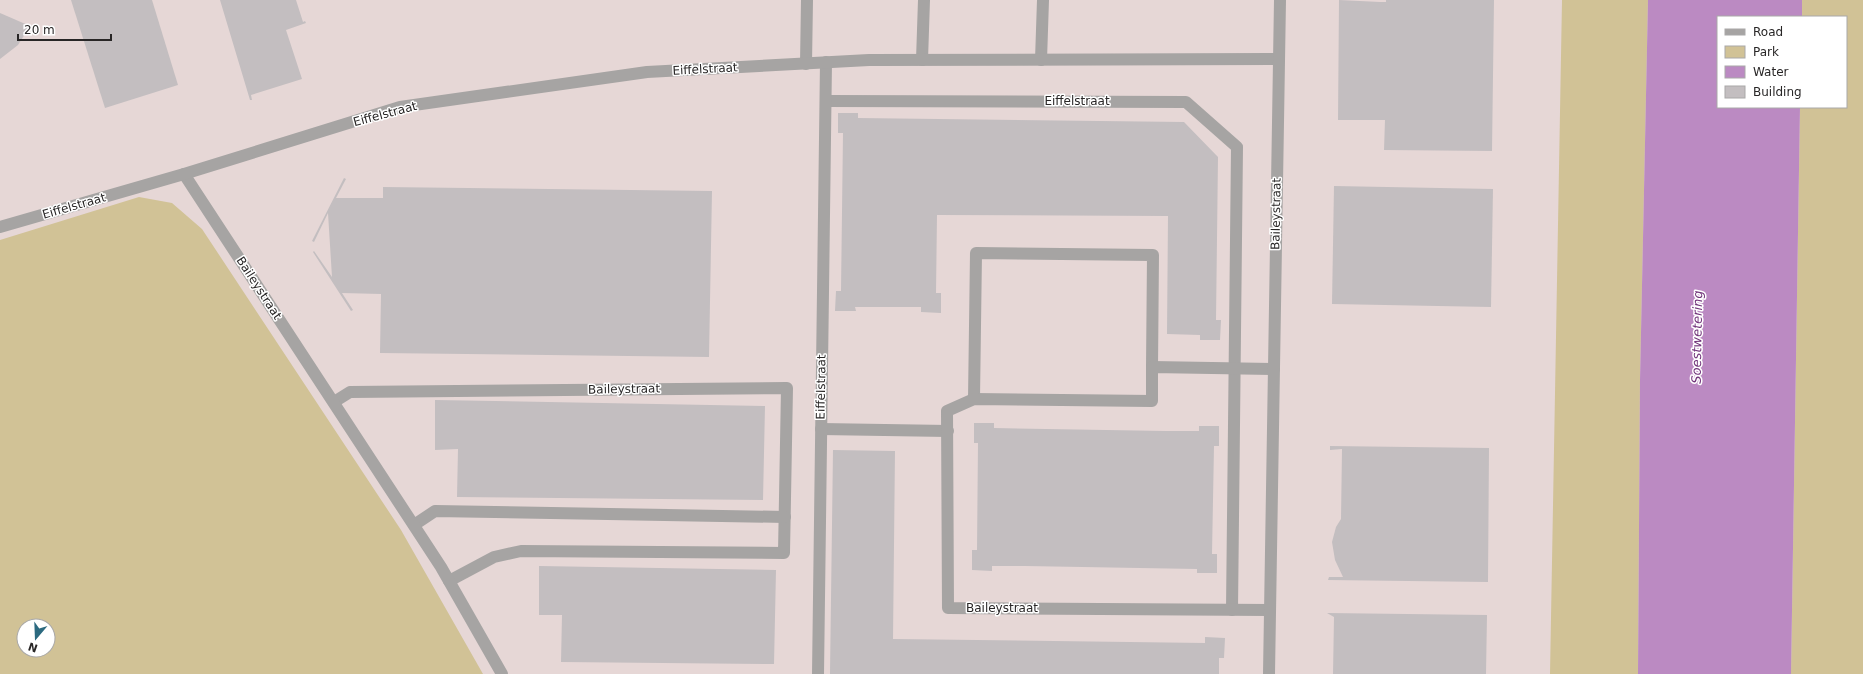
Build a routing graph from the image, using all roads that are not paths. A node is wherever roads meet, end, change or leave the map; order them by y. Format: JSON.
{"nodes":[{"id":1,"x":807,"y":0,"type":"edge"},
{"id":2,"x":924,"y":0,"type":"edge"},
{"id":3,"x":1043,"y":0,"type":"edge"},
{"id":4,"x":1280,"y":0,"type":"edge"},
{"id":5,"x":1279,"y":59,"type":"junction"},
{"id":6,"x":922,"y":60,"type":"junction"},
{"id":7,"x":1041,"y":60,"type":"junction"},
{"id":8,"x":826,"y":62,"type":"junction"},
{"id":9,"x":806,"y":64,"type":"junction"},
{"id":10,"x":826,"y":101,"type":"junction"},
{"id":11,"x":184,"y":174,"type":"junction"},
{"id":12,"x":0,"y":227,"type":"edge"},
{"id":13,"x":1152,"y":367,"type":"junction"},
{"id":14,"x":1234,"y":369,"type":"junction"},
{"id":15,"x":1274,"y":369,"type":"junction"},
{"id":16,"x":974,"y":399,"type":"junction"},
{"id":17,"x":334,"y":402,"type":"junction"},
{"id":18,"x":821,"y":429,"type":"junction"},
{"id":19,"x":948,"y":431,"type":"junction"},
{"id":20,"x":785,"y":518,"type":"junction"},
{"id":21,"x":414,"y":525,"type":"junction"},
{"id":22,"x":449,"y":581,"type":"junction"},
{"id":23,"x":1232,"y":610,"type":"junction"},
{"id":24,"x":1270,"y":610,"type":"junction"},
{"id":25,"x":502,"y":674,"type":"edge"},
{"id":26,"x":818,"y":674,"type":"edge"},
{"id":27,"x":1269,"y":674,"type":"edge"}],
"edges":[{"from":1,"to":9,"type":"street"},
{"from":2,"to":6,"type":"street"},
{"from":3,"to":7,"type":"street"},
{"from":4,"to":5,"type":"street","name":"Baileystraat"},
{"from":5,"to":7,"type":"street","name":"Eiffelstraat"},
{"from":5,"to":15,"type":"street","name":"Baileystraat"},
{"from":6,"to":7,"type":"street","name":"Eiffelstraat"},
{"from":6,"to":8,"type":"street","name":"Eiffelstraat"},
{"from":8,"to":9,"type":"street","name":"Eiffelstraat"},
{"from":8,"to":10,"type":"street","name":"Eiffelstraat"},
{"from":9,"to":11,"type":"street","name":"Eiffelstraat"},
{"from":10,"to":14,"type":"street","name":"Eiffelstraat"},
{"from":10,"to":18,"type":"street","name":"Eiffelstraat"},
{"from":11,"to":12,"type":"street","name":"Eiffelstraat"},
{"from":11,"to":17,"type":"street","name":"Baileystraat"},
{"from":13,"to":14,"type":"street"},
{"from":13,"to":16,"type":"street","name":"Baileystraat"},
{"from":13,"to":16,"type":"street"},
{"from":14,"to":15,"type":"street"},
{"from":14,"to":23,"type":"street"},
{"from":15,"to":24,"type":"street","name":"Baileystraat"},
{"from":16,"to":19,"type":"street","name":"Baileystraat"},
{"from":17,"to":20,"type":"street","name":"Baileystraat"},
{"from":17,"to":21,"type":"street","name":"Baileystraat"},
{"from":18,"to":19,"type":"street"},
{"from":18,"to":26,"type":"street","name":"Eiffelstraat"},
{"from":19,"to":23,"type":"street","name":"Baileystraat"},
{"from":20,"to":21,"type":"street"},
{"from":20,"to":22,"type":"street","name":"Baileystraat"},
{"from":21,"to":22,"type":"street","name":"Baileystraat"},
{"from":22,"to":25,"type":"street","name":"Baileystraat"},
{"from":23,"to":24,"type":"street","name":"Baileystraat"},
{"from":24,"to":27,"type":"street","name":"Baileystraat"}]}
